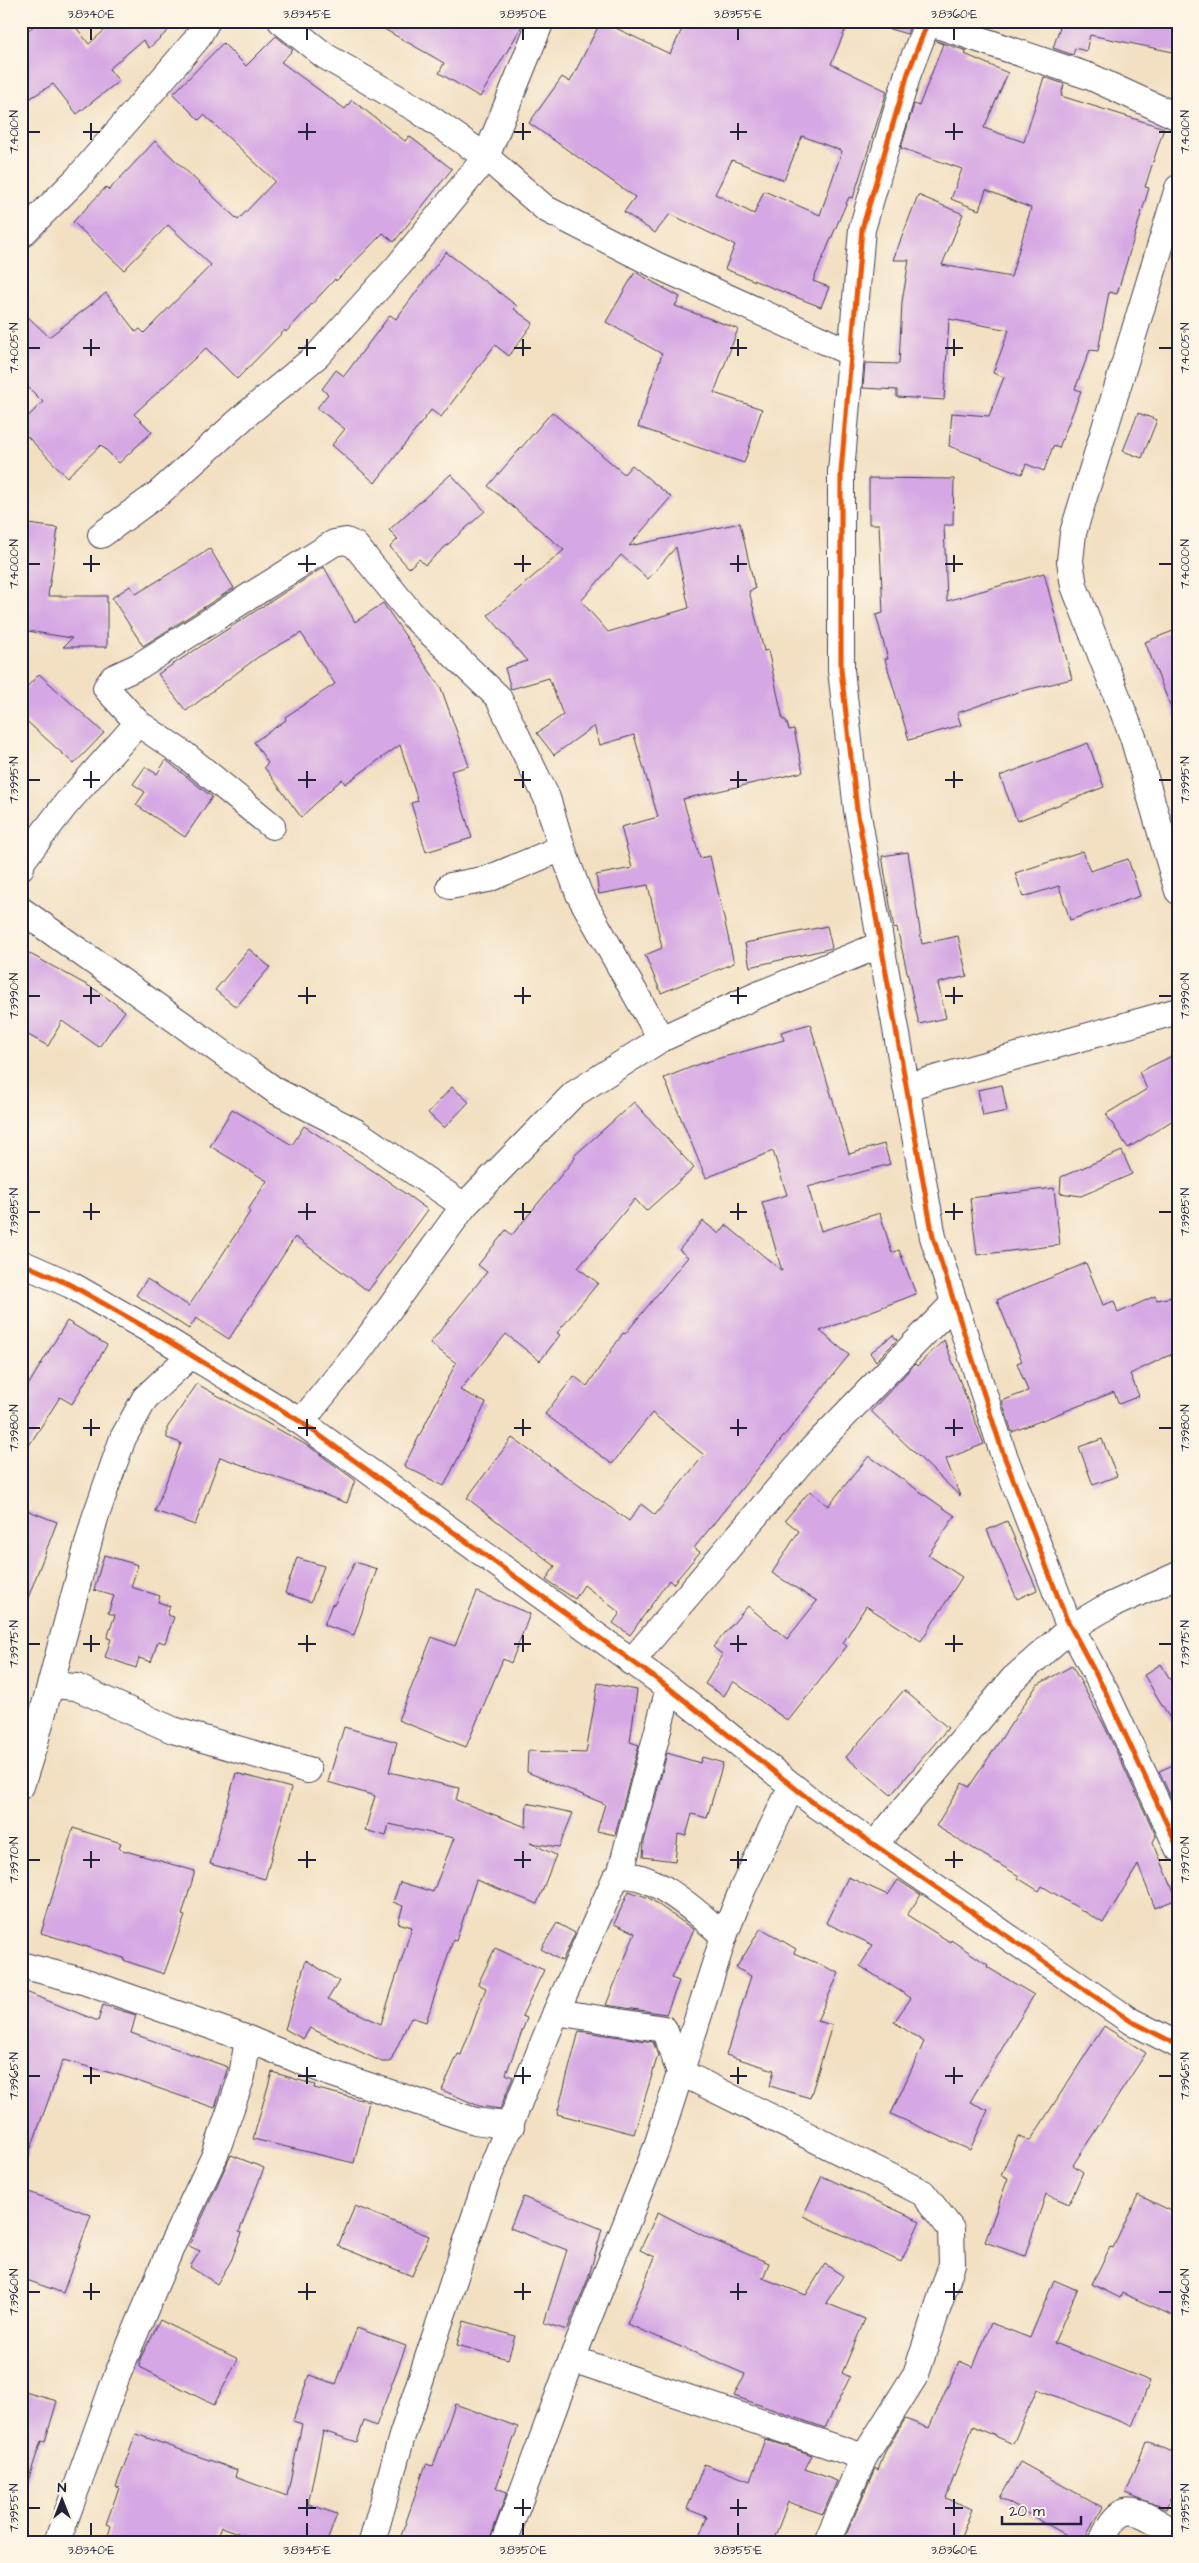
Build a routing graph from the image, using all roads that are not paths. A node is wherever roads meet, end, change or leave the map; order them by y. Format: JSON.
{"nodes":[{"id":1,"x":207,"y":21,"type":"edge"},
{"id":2,"x":281,"y":21,"type":"edge"},
{"id":3,"x":541,"y":21,"type":"edge"},
{"id":4,"x":928,"y":22,"type":"edge"},
{"id":5,"x":1178,"y":117,"type":"edge"},
{"id":6,"x":486,"y":158,"type":"junction"},
{"id":7,"x":1178,"y":188,"type":"edge"},
{"id":8,"x":21,"y":235,"type":"edge"},
{"id":9,"x":851,"y":353,"type":"junction"},
{"id":10,"x":100,"y":535,"type":"dead end"},
{"id":11,"x":138,"y":722,"type":"junction"},
{"id":12,"x":272,"y":826,"type":"dead end"},
{"id":13,"x":562,"y":848,"type":"junction"},
{"id":14,"x":21,"y":867,"type":"edge"},
{"id":15,"x":450,"y":886,"type":"dead end"},
{"id":16,"x":1178,"y":891,"type":"edge"},
{"id":17,"x":21,"y":910,"type":"edge"},
{"id":18,"x":880,"y":945,"type":"junction"},
{"id":19,"x":1172,"y":1018,"type":"edge"},
{"id":20,"x":661,"y":1039,"type":"junction"},
{"id":21,"x":906,"y":1087,"type":"junction"},
{"id":22,"x":464,"y":1206,"type":"junction"},
{"id":23,"x":21,"y":1263,"type":"edge"},
{"id":24,"x":954,"y":1303,"type":"junction"},
{"id":25,"x":191,"y":1355,"type":"junction"},
{"id":26,"x":301,"y":1422,"type":"junction"},
{"id":27,"x":1178,"y":1575,"type":"edge"},
{"id":28,"x":1071,"y":1628,"type":"junction"},
{"id":29,"x":631,"y":1662,"type":"junction"},
{"id":30,"x":51,"y":1685,"type":"junction"},
{"id":31,"x":669,"y":1688,"type":"junction"},
{"id":32,"x":308,"y":1770,"type":"dead end"},
{"id":33,"x":21,"y":1786,"type":"edge"},
{"id":34,"x":792,"y":1786,"type":"junction"},
{"id":35,"x":874,"y":1845,"type":"junction"},
{"id":36,"x":1178,"y":1848,"type":"edge"},
{"id":37,"x":620,"y":1875,"type":"junction"},
{"id":38,"x":724,"y":1936,"type":"junction"},
{"id":39,"x":21,"y":1965,"type":"edge"},
{"id":40,"x":556,"y":2012,"type":"junction"},
{"id":41,"x":248,"y":2039,"type":"junction"},
{"id":42,"x":1178,"y":2045,"type":"edge"},
{"id":43,"x":680,"y":2072,"type":"junction"},
{"id":44,"x":511,"y":2126,"type":"junction"},
{"id":45,"x":572,"y":2359,"type":"junction"},
{"id":46,"x":864,"y":2457,"type":"junction"},
{"id":47,"x":1178,"y":2534,"type":"edge"},
{"id":48,"x":57,"y":2542,"type":"edge"},
{"id":49,"x":372,"y":2542,"type":"edge"},
{"id":50,"x":504,"y":2542,"type":"edge"},
{"id":51,"x":827,"y":2542,"type":"edge"},
{"id":52,"x":1102,"y":2542,"type":"edge"}],
"edges":[{"from":1,"to":8,"type":"street"},
{"from":2,"to":6,"type":"street"},
{"from":3,"to":6,"type":"street"},
{"from":4,"to":5,"type":"street"},
{"from":4,"to":9,"type":"street"},
{"from":6,"to":9,"type":"street"},
{"from":6,"to":10,"type":"street"},
{"from":7,"to":16,"type":"street"},
{"from":9,"to":18,"type":"street"},
{"from":11,"to":12,"type":"street"},
{"from":11,"to":13,"type":"street"},
{"from":11,"to":14,"type":"street"},
{"from":13,"to":15,"type":"street"},
{"from":13,"to":20,"type":"street"},
{"from":17,"to":22,"type":"street"},
{"from":18,"to":20,"type":"street"},
{"from":18,"to":21,"type":"street"},
{"from":19,"to":21,"type":"street"},
{"from":20,"to":22,"type":"street"},
{"from":21,"to":24,"type":"street"},
{"from":22,"to":26,"type":"street"},
{"from":23,"to":25,"type":"street"},
{"from":24,"to":28,"type":"street"},
{"from":24,"to":29,"type":"street"},
{"from":25,"to":26,"type":"street"},
{"from":25,"to":30,"type":"street"},
{"from":26,"to":29,"type":"street"},
{"from":27,"to":28,"type":"street"},
{"from":28,"to":35,"type":"street"},
{"from":28,"to":36,"type":"street"},
{"from":29,"to":31,"type":"street"},
{"from":30,"to":32,"type":"street"},
{"from":30,"to":33,"type":"street"},
{"from":31,"to":34,"type":"street"},
{"from":31,"to":37,"type":"street"},
{"from":34,"to":35,"type":"street"},
{"from":34,"to":38,"type":"street"},
{"from":35,"to":42,"type":"street"},
{"from":37,"to":38,"type":"street"},
{"from":37,"to":40,"type":"street"},
{"from":38,"to":43,"type":"street"},
{"from":39,"to":41,"type":"street"},
{"from":40,"to":43,"type":"street"},
{"from":40,"to":44,"type":"street"},
{"from":41,"to":44,"type":"street"},
{"from":41,"to":48,"type":"street"},
{"from":43,"to":45,"type":"street"},
{"from":43,"to":46,"type":"street"},
{"from":44,"to":49,"type":"street"},
{"from":45,"to":46,"type":"street"},
{"from":45,"to":50,"type":"street"},
{"from":46,"to":51,"type":"street"},
{"from":47,"to":52,"type":"street"}]}
